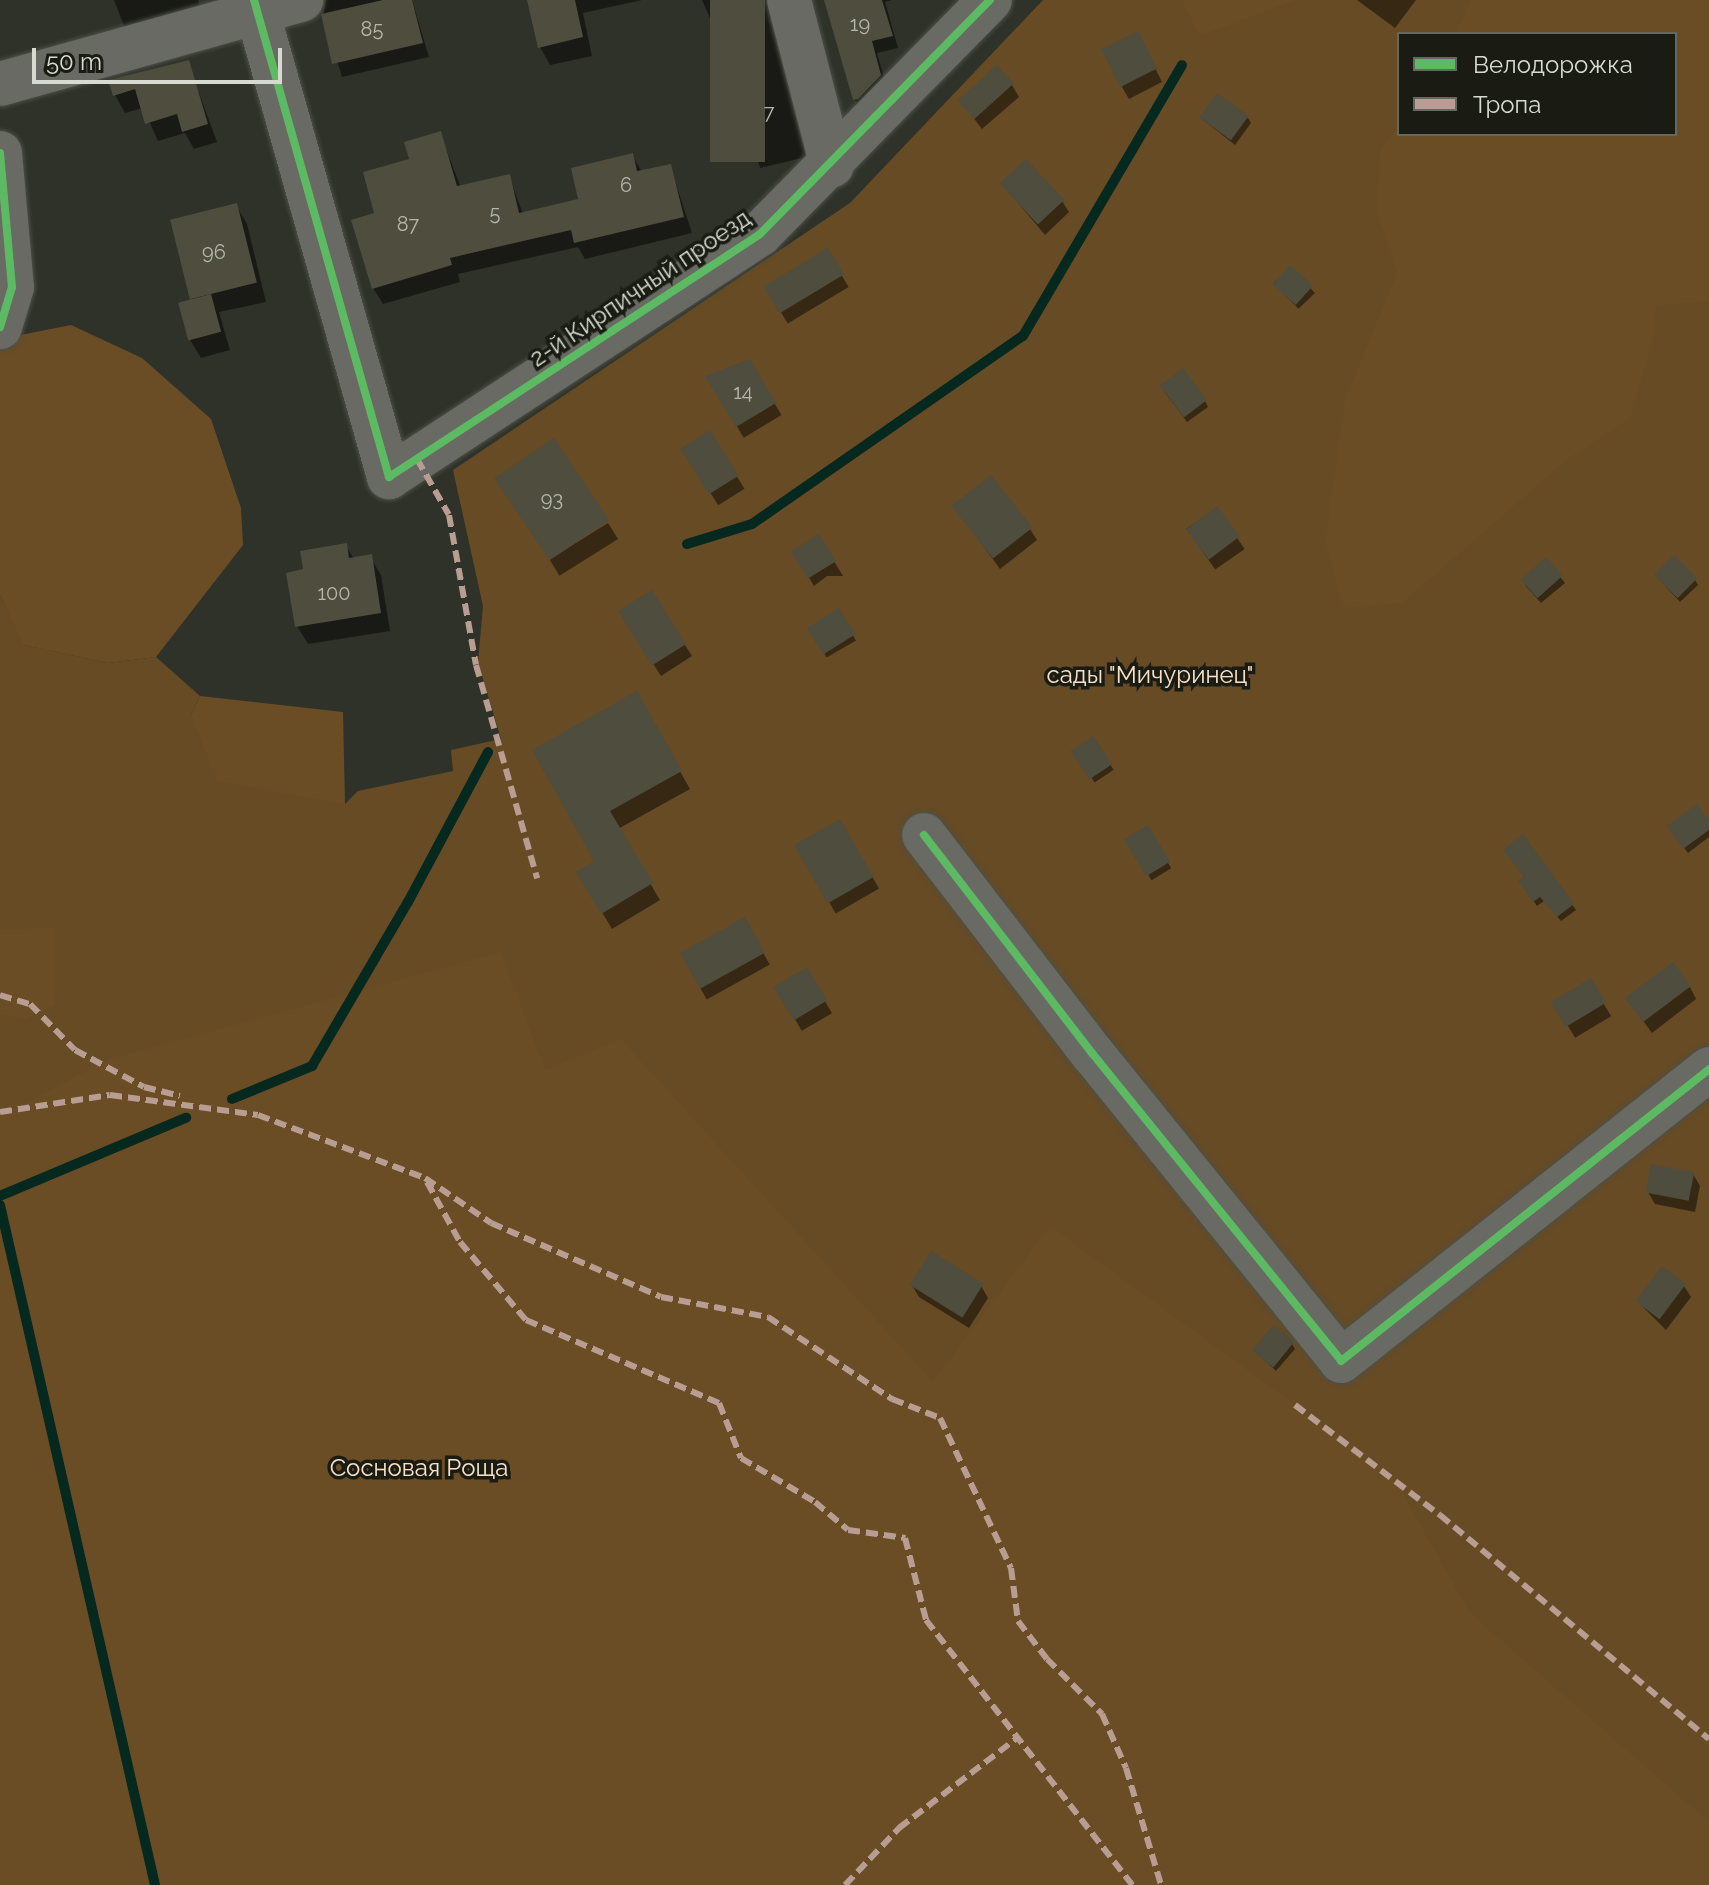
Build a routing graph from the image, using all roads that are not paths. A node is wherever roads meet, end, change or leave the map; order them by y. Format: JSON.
{"nodes":[{"id":1,"x":301,"y":0,"type":"edge"},
{"id":2,"x":789,"y":0,"type":"edge"},
{"id":3,"x":990,"y":0,"type":"edge"},
{"id":4,"x":255,"y":5,"type":"edge"},
{"id":5,"x":0,"y":84,"type":"edge"},
{"id":6,"x":0,"y":153,"type":"edge"},
{"id":7,"x":832,"y":166,"type":"junction"},
{"id":8,"x":0,"y":327,"type":"edge"},
{"id":9,"x":924,"y":835,"type":"dead end"},
{"id":10,"x":1709,"y":1069,"type":"edge"}],
"edges":[{"from":1,"to":4,"type":"street"},
{"from":2,"to":7,"type":"street"},
{"from":3,"to":7,"type":"street","name":"2-й Кирпичный проезд"},
{"from":4,"to":5,"type":"street"},
{"from":4,"to":7,"type":"street","name":"2-й Кирпичный проезд"},
{"from":6,"to":8,"type":"street"},
{"from":9,"to":10,"type":"street"}]}
